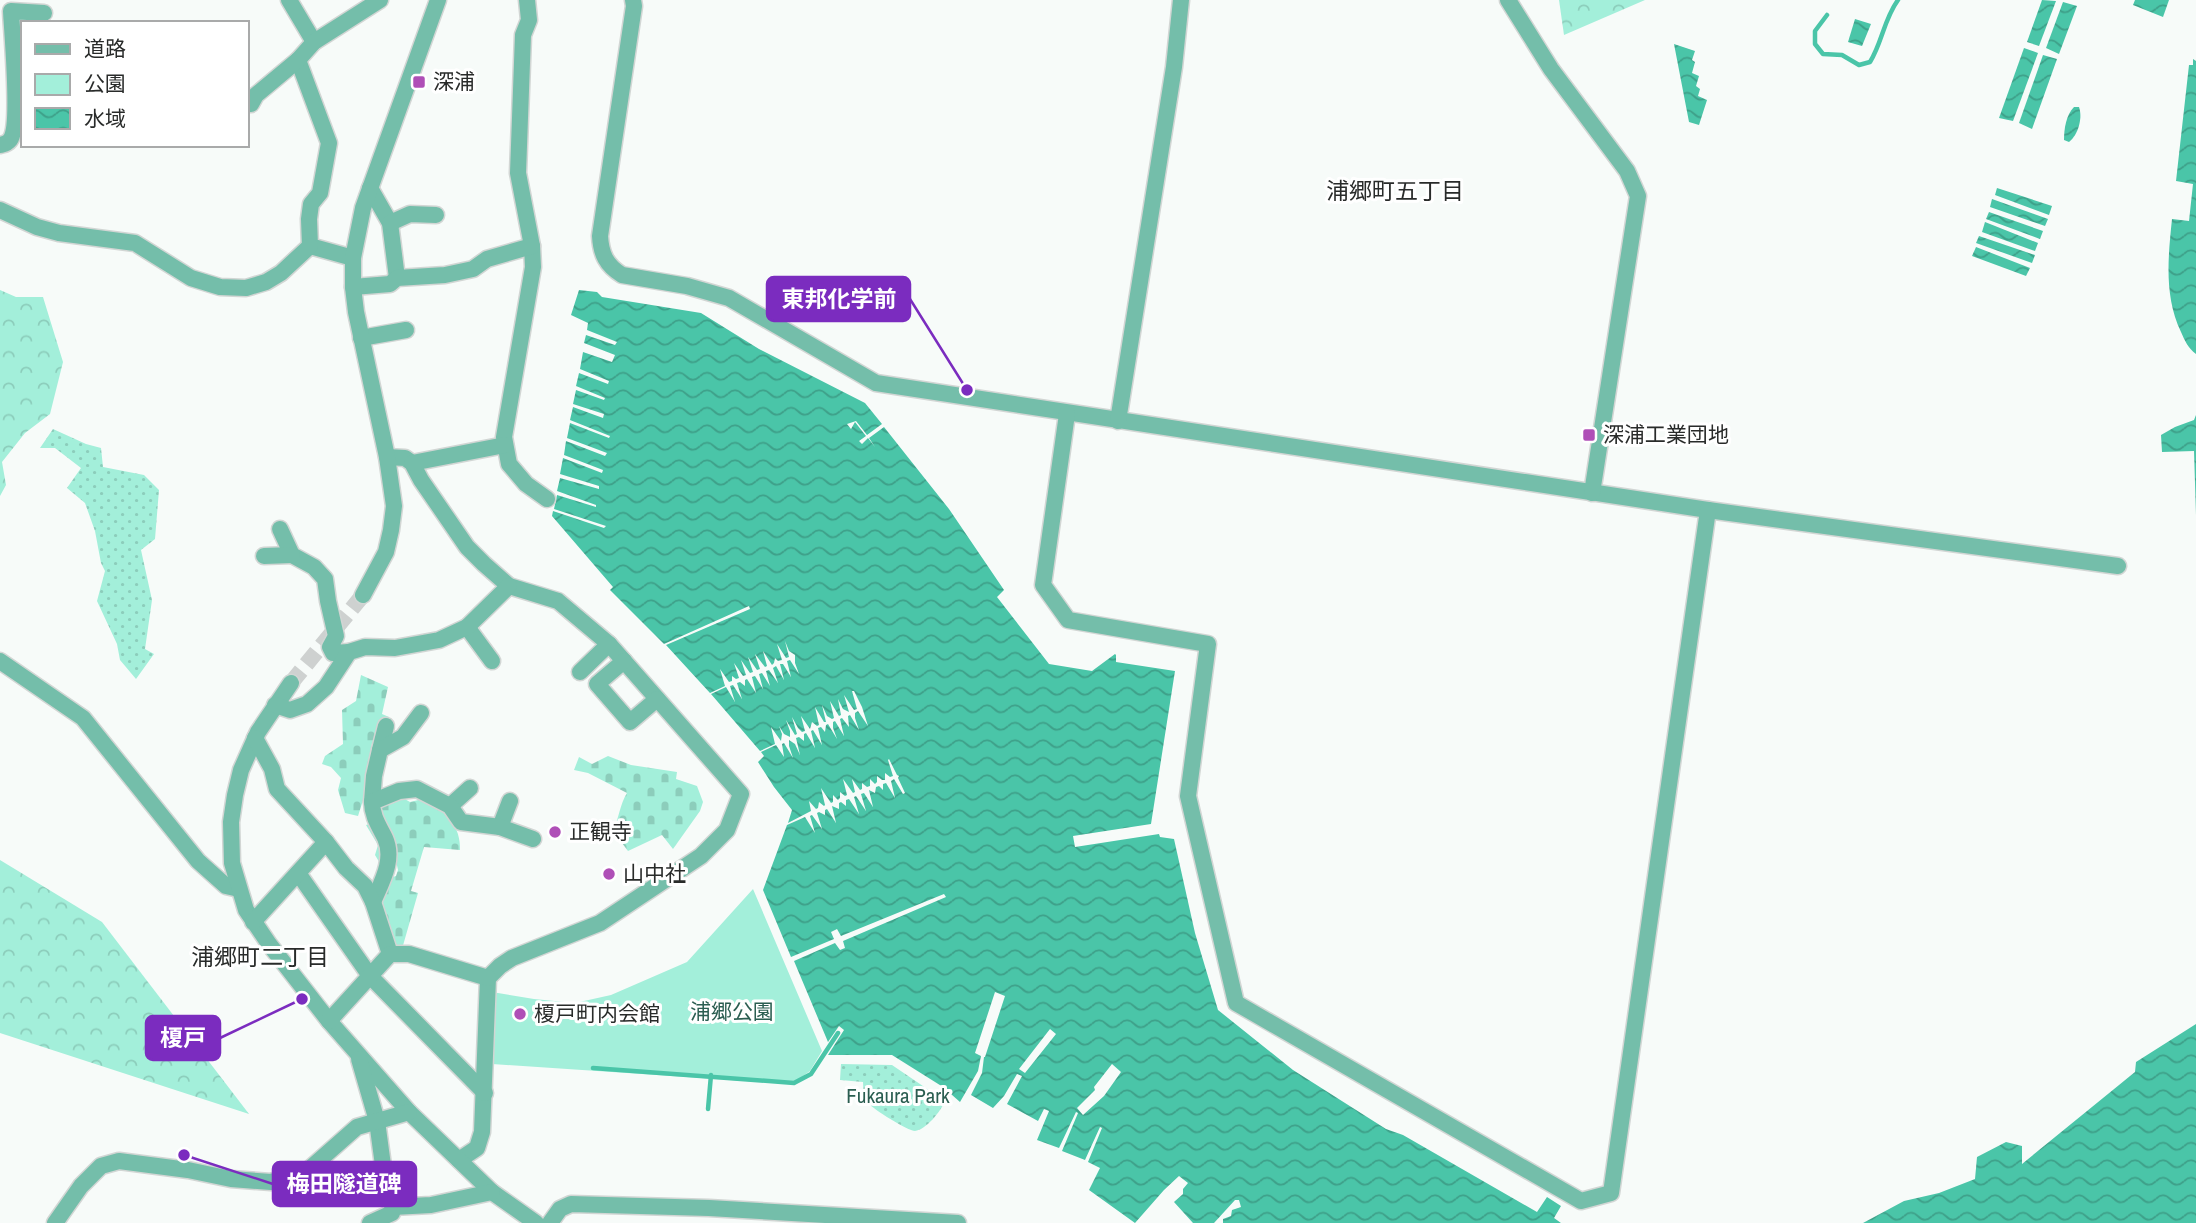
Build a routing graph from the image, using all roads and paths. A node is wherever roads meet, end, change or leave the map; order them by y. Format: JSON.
{"nodes":[{"id":1,"x":289,"y":0,"type":"edge"},
{"id":2,"x":438,"y":0,"type":"edge"},
{"id":3,"x":527,"y":0,"type":"edge"},
{"id":4,"x":633,"y":0,"type":"edge"},
{"id":5,"x":1181,"y":0,"type":"edge"},
{"id":6,"x":1508,"y":0,"type":"edge"},
{"id":7,"x":371,"y":2,"type":"edge"},
{"id":8,"x":44,"y":13,"type":"dead end"},
{"id":9,"x":314,"y":42,"type":"junction"},
{"id":10,"x":298,"y":60,"type":"junction"},
{"id":11,"x":248,"y":104,"type":"edge"},
{"id":12,"x":0,"y":145,"type":"edge"},
{"id":13,"x":370,"y":188,"type":"junction"},
{"id":14,"x":0,"y":210,"type":"edge"},
{"id":15,"x":436,"y":215,"type":"dead end"},
{"id":16,"x":390,"y":223,"type":"junction"},
{"id":17,"x":310,"y":246,"type":"junction"},
{"id":18,"x":532,"y":246,"type":"junction"},
{"id":19,"x":353,"y":258,"type":"junction"},
{"id":20,"x":397,"y":278,"type":"junction"},
{"id":21,"x":353,"y":287,"type":"junction"},
{"id":22,"x":406,"y":330,"type":"dead end"},
{"id":23,"x":361,"y":338,"type":"junction"},
{"id":24,"x":1067,"y":414,"type":"junction"},
{"id":25,"x":1118,"y":421,"type":"junction"},
{"id":26,"x":505,"y":445,"type":"junction"},
{"id":27,"x":387,"y":457,"type":"junction"},
{"id":28,"x":412,"y":463,"type":"junction"},
{"id":29,"x":1592,"y":492,"type":"junction"},
{"id":30,"x":547,"y":499,"type":"dead end"},
{"id":31,"x":1708,"y":510,"type":"junction"},
{"id":32,"x":280,"y":529,"type":"dead end"},
{"id":33,"x":292,"y":555,"type":"junction"},
{"id":34,"x":264,"y":556,"type":"dead end"},
{"id":35,"x":2118,"y":566,"type":"dead end"},
{"id":36,"x":509,"y":586,"type":"junction"},
{"id":37,"x":363,"y":595,"type":"tunnel mouth"},
{"id":38,"x":467,"y":627,"type":"junction"},
{"id":39,"x":609,"y":644,"type":"junction"},
{"id":40,"x":349,"y":652,"type":"junction"},
{"id":41,"x":0,"y":661,"type":"edge"},
{"id":42,"x":492,"y":661,"type":"dead end"},
{"id":43,"x":624,"y":661,"type":"junction"},
{"id":44,"x":580,"y":672,"type":"dead end"},
{"id":45,"x":291,"y":683,"type":"tunnel mouth"},
{"id":46,"x":657,"y":699,"type":"junction"},
{"id":47,"x":275,"y":705,"type":"junction"},
{"id":48,"x":422,"y":713,"type":"dead end"},
{"id":49,"x":386,"y":726,"type":"dead end"},
{"id":50,"x":255,"y":738,"type":"junction"},
{"id":51,"x":380,"y":750,"type":"junction"},
{"id":52,"x":470,"y":788,"type":"dead end"},
{"id":53,"x":510,"y":801,"type":"dead end"},
{"id":54,"x":372,"y":802,"type":"junction"},
{"id":55,"x":450,"y":806,"type":"junction"},
{"id":56,"x":500,"y":827,"type":"junction"},
{"id":57,"x":533,"y":839,"type":"dead end"},
{"id":58,"x":326,"y":842,"type":"junction"},
{"id":59,"x":298,"y":873,"type":"junction"},
{"id":60,"x":239,"y":889,"type":"junction"},
{"id":61,"x":373,"y":902,"type":"junction"},
{"id":62,"x":253,"y":922,"type":"junction"},
{"id":63,"x":390,"y":954,"type":"junction"},
{"id":64,"x":370,"y":976,"type":"junction"},
{"id":65,"x":488,"y":978,"type":"junction"},
{"id":66,"x":329,"y":1021,"type":"junction"},
{"id":67,"x":358,"y":1053,"type":"junction"},
{"id":68,"x":485,"y":1093,"type":"junction"},
{"id":69,"x":409,"y":1112,"type":"junction"},
{"id":70,"x":377,"y":1121,"type":"junction"},
{"id":71,"x":459,"y":1160,"type":"junction"},
{"id":72,"x":492,"y":1192,"type":"junction"},
{"id":73,"x":393,"y":1207,"type":"junction"},
{"id":74,"x":731,"y":1216,"type":"edge"},
{"id":75,"x":854,"y":1220,"type":"edge"},
{"id":76,"x":55,"y":1223,"type":"edge"},
{"id":77,"x":370,"y":1223,"type":"edge"},
{"id":78,"x":536,"y":1223,"type":"edge"},
{"id":79,"x":550,"y":1223,"type":"edge"},
{"id":80,"x":958,"y":1223,"type":"edge"}],
"edges":[{"from":1,"to":9,"type":"street"},
{"from":2,"to":13,"type":"street"},
{"from":3,"to":18,"type":"street"},
{"from":4,"to":24,"type":"street"},
{"from":5,"to":25,"type":"street"},
{"from":6,"to":29,"type":"street"},
{"from":7,"to":9,"type":"street"},
{"from":8,"to":12,"type":"street"},
{"from":9,"to":10,"type":"street"},
{"from":10,"to":11,"type":"street"},
{"from":10,"to":17,"type":"street"},
{"from":13,"to":16,"type":"street"},
{"from":13,"to":19,"type":"street"},
{"from":14,"to":17,"type":"street"},
{"from":15,"to":16,"type":"street"},
{"from":16,"to":20,"type":"street"},
{"from":17,"to":19,"type":"street"},
{"from":18,"to":20,"type":"street"},
{"from":18,"to":26,"type":"street"},
{"from":19,"to":21,"type":"street"},
{"from":20,"to":21,"type":"street"},
{"from":21,"to":23,"type":"street"},
{"from":22,"to":23,"type":"street"},
{"from":23,"to":27,"type":"street"},
{"from":24,"to":25,"type":"street"},
{"from":24,"to":31,"type":"street"},
{"from":25,"to":29,"type":"street"},
{"from":26,"to":28,"type":"street"},
{"from":26,"to":30,"type":"street"},
{"from":27,"to":28,"type":"street"},
{"from":27,"to":37,"type":"street"},
{"from":28,"to":36,"type":"street"},
{"from":29,"to":31,"type":"street"},
{"from":31,"to":35,"type":"street"},
{"from":32,"to":33,"type":"street"},
{"from":33,"to":34,"type":"street"},
{"from":33,"to":40,"type":"street"},
{"from":36,"to":38,"type":"street"},
{"from":36,"to":39,"type":"street"},
{"from":38,"to":40,"type":"street"},
{"from":38,"to":42,"type":"street"},
{"from":39,"to":43,"type":"street"},
{"from":39,"to":44,"type":"street"},
{"from":40,"to":47,"type":"street"},
{"from":41,"to":60,"type":"street"},
{"from":43,"to":46,"type":"street"},
{"from":43,"to":46,"type":"street"},
{"from":45,"to":47,"type":"street"},
{"from":46,"to":65,"type":"street"},
{"from":47,"to":50,"type":"street"},
{"from":48,"to":51,"type":"street"},
{"from":49,"to":51,"type":"street"},
{"from":50,"to":58,"type":"street"},
{"from":50,"to":60,"type":"street"},
{"from":51,"to":54,"type":"street"},
{"from":52,"to":55,"type":"street"},
{"from":53,"to":56,"type":"street"},
{"from":54,"to":55,"type":"street"},
{"from":54,"to":61,"type":"street"},
{"from":55,"to":56,"type":"street"},
{"from":56,"to":57,"type":"street"},
{"from":58,"to":59,"type":"street"},
{"from":58,"to":61,"type":"street"},
{"from":59,"to":62,"type":"street"},
{"from":59,"to":64,"type":"street"},
{"from":60,"to":62,"type":"street"},
{"from":61,"to":63,"type":"street"},
{"from":62,"to":66,"type":"street"},
{"from":63,"to":64,"type":"street"},
{"from":63,"to":65,"type":"street"},
{"from":64,"to":66,"type":"street"},
{"from":64,"to":68,"type":"street"},
{"from":65,"to":68,"type":"street"},
{"from":66,"to":67,"type":"street"},
{"from":67,"to":69,"type":"street"},
{"from":67,"to":70,"type":"street"},
{"from":68,"to":71,"type":"street"},
{"from":69,"to":70,"type":"street"},
{"from":69,"to":71,"type":"street"},
{"from":70,"to":73,"type":"street"},
{"from":70,"to":76,"type":"street"},
{"from":71,"to":72,"type":"street"},
{"from":72,"to":73,"type":"street"},
{"from":72,"to":78,"type":"street"},
{"from":73,"to":77,"type":"street"},
{"from":74,"to":75,"type":"street"},
{"from":74,"to":79,"type":"street"},
{"from":75,"to":80,"type":"street"}]}
